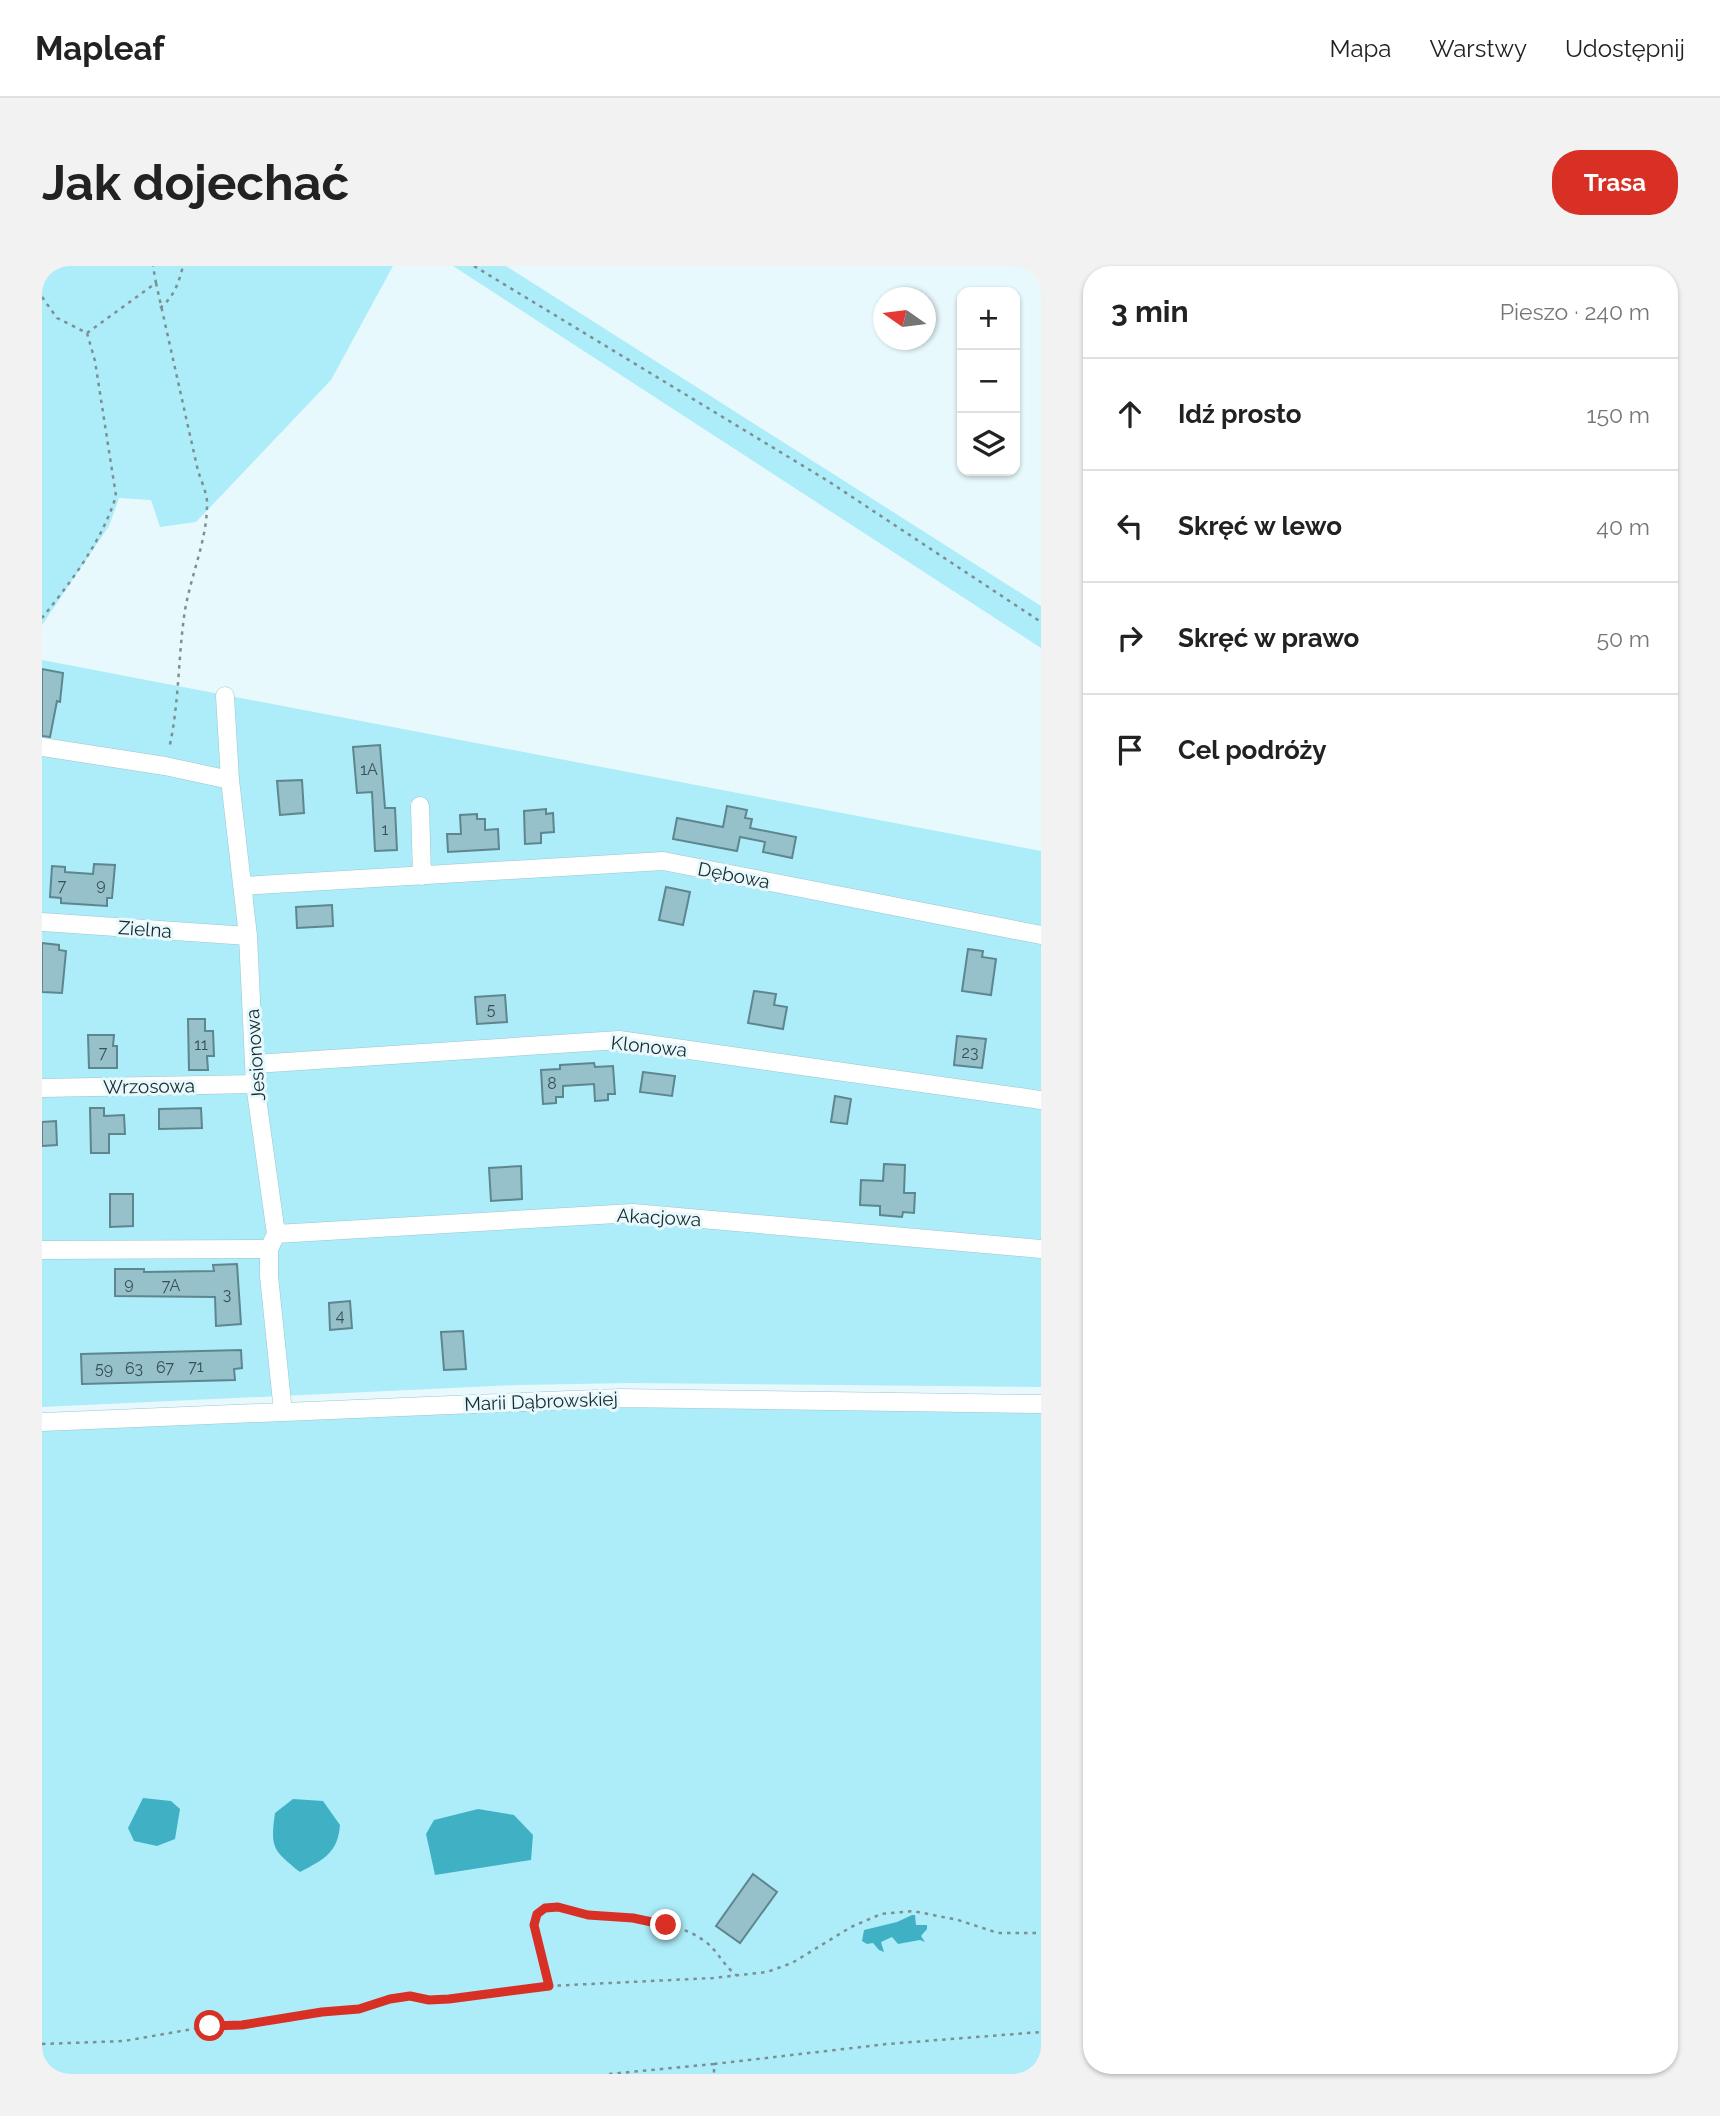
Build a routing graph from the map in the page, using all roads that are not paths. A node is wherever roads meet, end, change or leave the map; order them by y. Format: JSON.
{"nodes":[{"id":1,"x":225,"y":695,"type":"dead end"},
{"id":2,"x":42,"y":747,"type":"edge"},
{"id":3,"x":230,"y":780,"type":"junction"},
{"id":4,"x":420,"y":806,"type":"dead end"},
{"id":5,"x":422,"y":876,"type":"junction"},
{"id":6,"x":243,"y":886,"type":"junction"},
{"id":7,"x":42,"y":922,"type":"edge"},
{"id":8,"x":1041,"y":935,"type":"edge"},
{"id":9,"x":248,"y":936,"type":"junction"},
{"id":10,"x":255,"y":1064,"type":"junction"},
{"id":11,"x":255,"y":1084,"type":"junction"},
{"id":12,"x":42,"y":1088,"type":"edge"},
{"id":13,"x":1041,"y":1100,"type":"edge"},
{"id":14,"x":273,"y":1241,"type":"junction"},
{"id":15,"x":42,"y":1250,"type":"edge"},
{"id":16,"x":1041,"y":1250,"type":"edge"},
{"id":17,"x":1041,"y":1404,"type":"edge"},
{"id":18,"x":283,"y":1412,"type":"junction"},
{"id":19,"x":42,"y":1422,"type":"edge"}],
"edges":[{"from":1,"to":3,"type":"street","name":"Jesionowa"},
{"from":2,"to":3,"type":"street"},
{"from":3,"to":6,"type":"street","name":"Jesionowa"},
{"from":4,"to":5,"type":"street"},
{"from":5,"to":6,"type":"street","name":"Dębowa"},
{"from":5,"to":8,"type":"street","name":"Dębowa"},
{"from":6,"to":9,"type":"street","name":"Jesionowa"},
{"from":7,"to":9,"type":"street","name":"Zielna"},
{"from":9,"to":10,"type":"street","name":"Jesionowa"},
{"from":10,"to":11,"type":"street","name":"Jesionowa"},
{"from":10,"to":13,"type":"street","name":"Klonowa"},
{"from":11,"to":12,"type":"street","name":"Wrzosowa"},
{"from":11,"to":14,"type":"street","name":"Jesionowa"},
{"from":14,"to":15,"type":"street","name":"Akacjowa"},
{"from":14,"to":16,"type":"street","name":"Akacjowa"},
{"from":14,"to":18,"type":"street","name":"Jesionowa"},
{"from":17,"to":18,"type":"street","name":"Marii Dąbrowskiej"},
{"from":18,"to":19,"type":"street","name":"Marii Dąbrowskiej"}]}
